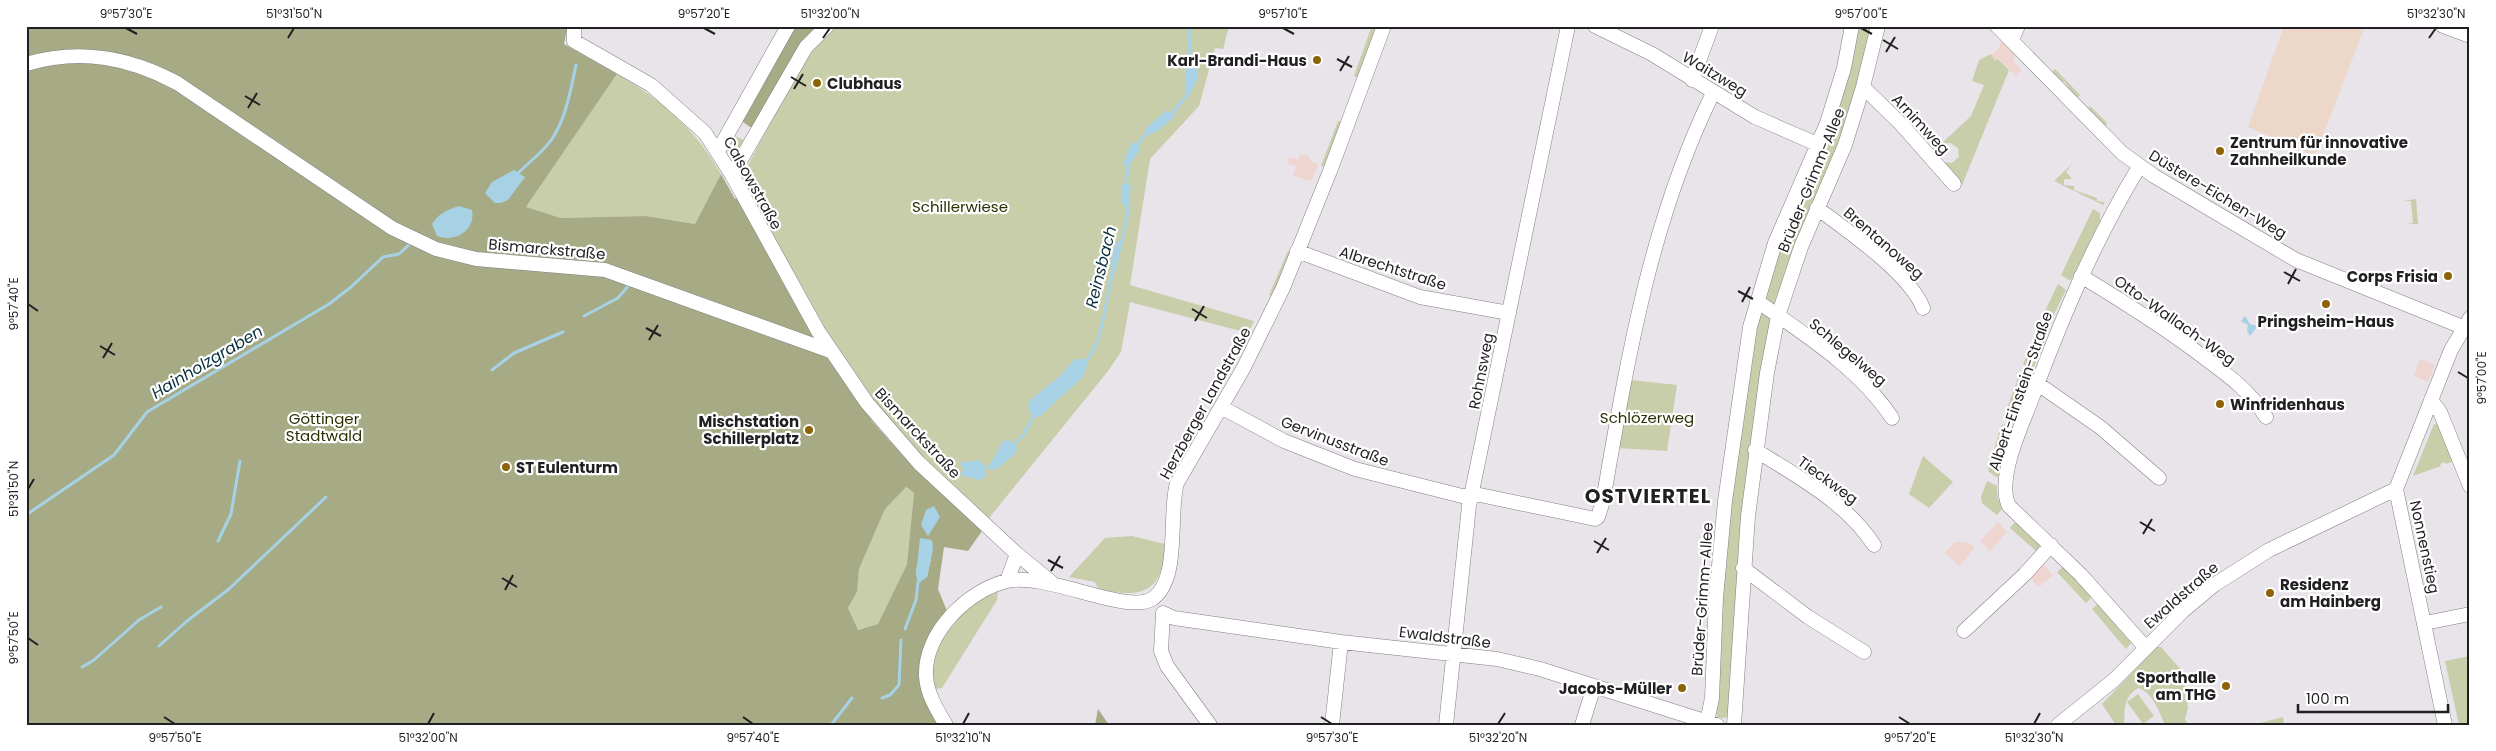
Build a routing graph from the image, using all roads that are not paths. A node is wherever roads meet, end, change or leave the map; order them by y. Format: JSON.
{"nodes":[{"id":1,"x":574,"y":26,"type":"edge"},
{"id":2,"x":788,"y":26,"type":"edge"},
{"id":3,"x":827,"y":26,"type":"edge"},
{"id":4,"x":1384,"y":26,"type":"edge"},
{"id":5,"x":1568,"y":26,"type":"edge"},
{"id":6,"x":1596,"y":26,"type":"edge"},
{"id":7,"x":1712,"y":26,"type":"edge"},
{"id":8,"x":1852,"y":26,"type":"edge"},
{"id":9,"x":1878,"y":26,"type":"edge"},
{"id":10,"x":1997,"y":26,"type":"edge"},
{"id":11,"x":2018,"y":26,"type":"edge"},
{"id":12,"x":2443,"y":26,"type":"edge"},
{"id":13,"x":2470,"y":36,"type":"edge"},
{"id":14,"x":2012,"y":40,"type":"junction"},
{"id":15,"x":26,"y":64,"type":"edge"},
{"id":16,"x":1692,"y":80,"type":"junction"},
{"id":17,"x":1863,"y":87,"type":"junction"},
{"id":18,"x":1713,"y":93,"type":"junction"},
{"id":19,"x":1819,"y":145,"type":"junction"},
{"id":20,"x":718,"y":150,"type":"junction"},
{"id":21,"x":2139,"y":167,"type":"junction"},
{"id":22,"x":732,"y":175,"type":"junction"},
{"id":23,"x":1954,"y":184,"type":"dead end"},
{"id":24,"x":1818,"y":208,"type":"junction"},
{"id":25,"x":1298,"y":251,"type":"junction"},
{"id":26,"x":2081,"y":276,"type":"junction"},
{"id":27,"x":1757,"y":301,"type":"junction"},
{"id":28,"x":1924,"y":308,"type":"dead end"},
{"id":29,"x":1509,"y":313,"type":"junction"},
{"id":30,"x":1778,"y":316,"type":"junction"},
{"id":31,"x":2467,"y":325,"type":"edge"},
{"id":32,"x":830,"y":350,"type":"junction"},
{"id":33,"x":2038,"y":384,"type":"junction"},
{"id":34,"x":2431,"y":400,"type":"junction"},
{"id":35,"x":1221,"y":407,"type":"junction"},
{"id":36,"x":2266,"y":417,"type":"dead end"},
{"id":37,"x":1892,"y":418,"type":"dead end"},
{"id":38,"x":1755,"y":450,"type":"junction"},
{"id":39,"x":2159,"y":478,"type":"dead end"},
{"id":40,"x":2470,"y":486,"type":"edge"},
{"id":41,"x":2396,"y":489,"type":"junction"},
{"id":42,"x":1472,"y":496,"type":"junction"},
{"id":43,"x":1874,"y":545,"type":"dead end"},
{"id":44,"x":2052,"y":545,"type":"junction"},
{"id":45,"x":1017,"y":554,"type":"junction"},
{"id":46,"x":1743,"y":568,"type":"junction"},
{"id":47,"x":1007,"y":581,"type":"junction"},
{"id":48,"x":1052,"y":582,"type":"junction"},
{"id":49,"x":1153,"y":598,"type":"junction"},
{"id":50,"x":1163,"y":613,"type":"junction"},
{"id":51,"x":2470,"y":614,"type":"edge"},
{"id":52,"x":2424,"y":623,"type":"junction"},
{"id":53,"x":1964,"y":631,"type":"dead end"},
{"id":54,"x":1341,"y":642,"type":"junction"},
{"id":55,"x":2146,"y":648,"type":"junction"},
{"id":56,"x":1864,"y":652,"type":"dead end"},
{"id":57,"x":1454,"y":654,"type":"junction"},
{"id":58,"x":1594,"y":686,"type":"junction"},
{"id":59,"x":2076,"y":719,"type":"edge"},
{"id":60,"x":1712,"y":723,"type":"edge"},
{"id":61,"x":946,"y":725,"type":"edge"},
{"id":62,"x":1210,"y":725,"type":"edge"},
{"id":63,"x":1332,"y":725,"type":"edge"},
{"id":64,"x":1446,"y":725,"type":"edge"},
{"id":65,"x":1582,"y":725,"type":"edge"},
{"id":66,"x":1734,"y":725,"type":"edge"},
{"id":67,"x":2058,"y":725,"type":"edge"},
{"id":68,"x":2445,"y":725,"type":"edge"}],
"edges":[{"from":1,"to":20,"type":"street","name":"Calsowstraße"},
{"from":2,"to":20,"type":"street"},
{"from":3,"to":22,"type":"street"},
{"from":4,"to":25,"type":"street","name":"Herzberger Landstraße"},
{"from":5,"to":29,"type":"street","name":"Rohnsweg"},
{"from":6,"to":16,"type":"street","name":"Waitzweg"},
{"from":7,"to":16,"type":"street"},
{"from":8,"to":19,"type":"street","name":"Brüder-Grimm-Allee"},
{"from":9,"to":17,"type":"street","name":"Brüder-Grimm-Allee"},
{"from":10,"to":14,"type":"street","name":"Düstere-Eichen-Weg"},
{"from":11,"to":14,"type":"street"},
{"from":12,"to":13,"type":"street"},
{"from":14,"to":21,"type":"street","name":"Düstere-Eichen-Weg"},
{"from":15,"to":32,"type":"street","name":"Bismarckstraße"},
{"from":16,"to":18,"type":"street","name":"Waitzweg"},
{"from":17,"to":23,"type":"street","name":"Arnimweg"},
{"from":17,"to":24,"type":"street","name":"Brüder-Grimm-Allee"},
{"from":18,"to":19,"type":"street","name":"Waitzweg"},
{"from":18,"to":42,"type":"street"},
{"from":19,"to":27,"type":"street","name":"Brüder-Grimm-Allee"},
{"from":20,"to":22,"type":"street","name":"Calsowstraße"},
{"from":21,"to":26,"type":"street","name":"Albert-Einstein-Straße"},
{"from":21,"to":31,"type":"street","name":"Düstere-Eichen-Weg"},
{"from":22,"to":32,"type":"street","name":"Calsowstraße"},
{"from":24,"to":28,"type":"street","name":"Brentanoweg"},
{"from":24,"to":30,"type":"street","name":"Brüder-Grimm-Allee"},
{"from":25,"to":29,"type":"street","name":"Albrechtstraße"},
{"from":25,"to":35,"type":"street","name":"Herzberger Landstraße"},
{"from":26,"to":33,"type":"street","name":"Albert-Einstein-Straße"},
{"from":26,"to":36,"type":"street","name":"Otto-Wallach-Weg"},
{"from":27,"to":30,"type":"street"},
{"from":27,"to":60,"type":"street","name":"Brüder-Grimm-Allee"},
{"from":29,"to":42,"type":"street","name":"Rohnsweg"},
{"from":30,"to":37,"type":"street","name":"Schlegelweg"},
{"from":30,"to":38,"type":"street","name":"Brüder-Grimm-Allee"},
{"from":31,"to":34,"type":"street","name":"Nonnenstieg"},
{"from":32,"to":45,"type":"street","name":"Bismarckstraße"},
{"from":33,"to":39,"type":"street"},
{"from":33,"to":44,"type":"street","name":"Albert-Einstein-Straße"},
{"from":34,"to":40,"type":"street"},
{"from":34,"to":41,"type":"street","name":"Nonnenstieg"},
{"from":35,"to":42,"type":"street","name":"Gervinusstraße"},
{"from":35,"to":49,"type":"street","name":"Herzberger Landstraße"},
{"from":38,"to":43,"type":"street","name":"Tieckweg"},
{"from":38,"to":46,"type":"street","name":"Brüder-Grimm-Allee"},
{"from":41,"to":52,"type":"street","name":"Nonnenstieg"},
{"from":41,"to":55,"type":"street","name":"Ewaldstraße"},
{"from":42,"to":57,"type":"street","name":"Rohnsweg"},
{"from":44,"to":53,"type":"street"},
{"from":44,"to":55,"type":"street","name":"Albert-Einstein-Straße"},
{"from":45,"to":47,"type":"street"},
{"from":45,"to":48,"type":"street","name":"Bismarckstraße"},
{"from":46,"to":56,"type":"street"},
{"from":46,"to":66,"type":"street","name":"Brüder-Grimm-Allee"},
{"from":47,"to":48,"type":"street"},
{"from":47,"to":61,"type":"street"},
{"from":48,"to":49,"type":"street"},
{"from":49,"to":50,"type":"street"},
{"from":50,"to":54,"type":"street","name":"Ewaldstraße"},
{"from":50,"to":62,"type":"street"},
{"from":51,"to":52,"type":"street"},
{"from":52,"to":68,"type":"street","name":"Nonnenstieg"},
{"from":54,"to":57,"type":"street","name":"Ewaldstraße"},
{"from":54,"to":63,"type":"street"},
{"from":55,"to":59,"type":"street","name":"Ewaldstraße"},
{"from":57,"to":58,"type":"street","name":"Ewaldstraße"},
{"from":57,"to":64,"type":"street","name":"Rohnsweg"},
{"from":58,"to":60,"type":"street","name":"Ewaldstraße"},
{"from":58,"to":65,"type":"street"},
{"from":59,"to":67,"type":"street","name":"Ewaldstraße"}]}
